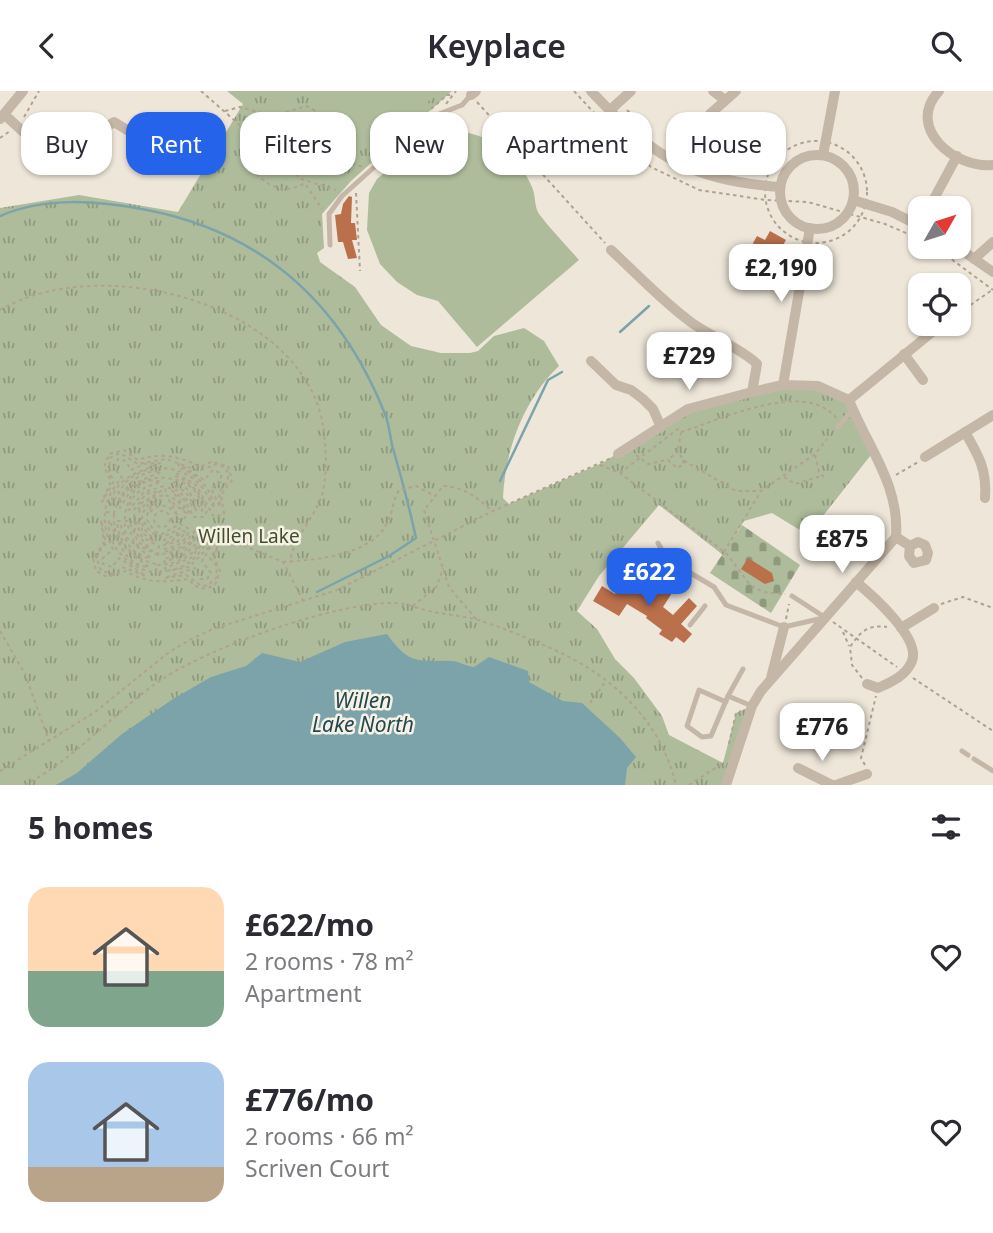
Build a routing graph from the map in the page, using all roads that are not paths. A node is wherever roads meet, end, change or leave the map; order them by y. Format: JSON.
{"nodes":[{"id":1,"x":23,"y":91,"type":"edge"},
{"id":2,"x":591,"y":91,"type":"edge"},
{"id":3,"x":631,"y":91,"type":"edge"},
{"id":4,"x":713,"y":91,"type":"edge"},
{"id":5,"x":736,"y":91,"type":"edge"},
{"id":6,"x":835,"y":91,"type":"edge"},
{"id":7,"x":939,"y":91,"type":"edge"},
{"id":8,"x":473,"y":93,"type":"edge"},
{"id":9,"x":725,"y":100,"type":"junction"},
{"id":10,"x":609,"y":111,"type":"junction"},
{"id":11,"x":712,"y":112,"type":"edge"},
{"id":12,"x":3,"y":117,"type":"edge"},
{"id":13,"x":126,"y":130,"type":"edge"},
{"id":14,"x":823,"y":155,"type":"junction"},
{"id":15,"x":957,"y":156,"type":"junction"},
{"id":16,"x":993,"y":165,"type":"edge"},
{"id":17,"x":780,"y":187,"type":"junction"},
{"id":18,"x":935,"y":196,"type":"edge"},
{"id":19,"x":853,"y":199,"type":"junction"},
{"id":20,"x":908,"y":221,"type":"edge"},
{"id":21,"x":810,"y":228,"type":"junction"},
{"id":22,"x":993,"y":242,"type":"edge"},
{"id":23,"x":330,"y":245,"type":"dead end"},
{"id":24,"x":611,"y":250,"type":"road end"},
{"id":25,"x":971,"y":257,"type":"edge"},
{"id":26,"x":974,"y":259,"type":"junction"},
{"id":27,"x":993,"y":272,"type":"edge"},
{"id":28,"x":927,"y":336,"type":"edge"},
{"id":29,"x":904,"y":354,"type":"junction"},
{"id":30,"x":591,"y":361,"type":"dead end"},
{"id":31,"x":923,"y":380,"type":"dead end"},
{"id":32,"x":783,"y":385,"type":"junction"},
{"id":33,"x":752,"y":391,"type":"junction"},
{"id":34,"x":851,"y":405,"type":"junction"},
{"id":35,"x":993,"y":415,"type":"edge"},
{"id":36,"x":661,"y":427,"type":"junction"},
{"id":37,"x":838,"y":427,"type":"dead end"},
{"id":38,"x":965,"y":432,"type":"junction"},
{"id":39,"x":618,"y":454,"type":"road end"},
{"id":40,"x":925,"y":457,"type":"road end"},
{"id":41,"x":985,"y":498,"type":"dead end"},
{"id":42,"x":896,"y":537,"type":"junction"},
{"id":43,"x":658,"y":543,"type":"dead end"},
{"id":44,"x":910,"y":545,"type":"dead end"},
{"id":45,"x":856,"y":582,"type":"junction"},
{"id":46,"x":792,"y":596,"type":"dead end"},
{"id":47,"x":705,"y":605,"type":"dead end"},
{"id":48,"x":934,"y":608,"type":"road end"},
{"id":49,"x":826,"y":618,"type":"junction"},
{"id":50,"x":690,"y":625,"type":"dead end"},
{"id":51,"x":784,"y":627,"type":"junction"},
{"id":52,"x":901,"y":628,"type":"junction"},
{"id":53,"x":743,"y":669,"type":"dead end"},
{"id":54,"x":771,"y":681,"type":"junction"},
{"id":55,"x":867,"y":684,"type":"road end"},
{"id":56,"x":727,"y":699,"type":"junction"},
{"id":57,"x":752,"y":706,"type":"junction"},
{"id":58,"x":968,"y":755,"type":"dead end"},
{"id":59,"x":798,"y":768,"type":"dead end"},
{"id":60,"x":993,"y":771,"type":"edge"},
{"id":61,"x":867,"y":774,"type":"road end"},
{"id":62,"x":851,"y":784,"type":"edge"},
{"id":63,"x":726,"y":785,"type":"edge"},
{"id":64,"x":834,"y":785,"type":"edge"}],
"edges":[{"from":1,"to":12,"type":"street"},
{"from":2,"to":10,"type":"street"},
{"from":3,"to":10,"type":"street"},
{"from":4,"to":9,"type":"street"},
{"from":5,"to":9,"type":"street"},
{"from":6,"to":14,"type":"street"},
{"from":7,"to":15,"type":"street"},
{"from":8,"to":23,"type":"lane"},
{"from":9,"to":11,"type":"street"},
{"from":10,"to":17,"type":"street"},
{"from":12,"to":13,"type":"street"},
{"from":14,"to":17,"type":"street"},
{"from":14,"to":19,"type":"street"},
{"from":15,"to":16,"type":"street"},
{"from":15,"to":18,"type":"street"},
{"from":17,"to":21,"type":"street"},
{"from":19,"to":20,"type":"street"},
{"from":19,"to":21,"type":"street"},
{"from":21,"to":32,"type":"street"},
{"from":22,"to":26,"type":"street"},
{"from":24,"to":33,"type":"street"},
{"from":25,"to":26,"type":"street"},
{"from":26,"to":27,"type":"street"},
{"from":28,"to":29,"type":"street"},
{"from":29,"to":31,"type":"street"},
{"from":29,"to":34,"type":"street"},
{"from":30,"to":36,"type":"street"},
{"from":32,"to":33,"type":"street"},
{"from":32,"to":34,"type":"street"},
{"from":33,"to":36,"type":"street"},
{"from":34,"to":37,"type":"lane"},
{"from":34,"to":42,"type":"street"},
{"from":35,"to":38,"type":"street"},
{"from":36,"to":39,"type":"street"},
{"from":38,"to":40,"type":"street"},
{"from":38,"to":41,"type":"street"},
{"from":42,"to":44,"type":"street"},
{"from":42,"to":45,"type":"street"},
{"from":43,"to":51,"type":"lane"},
{"from":45,"to":49,"type":"street"},
{"from":45,"to":52,"type":"street"},
{"from":46,"to":49,"type":"lane"},
{"from":47,"to":50,"type":"lane"},
{"from":48,"to":52,"type":"street"},
{"from":49,"to":51,"type":"lane"},
{"from":49,"to":54,"type":"street"},
{"from":51,"to":54,"type":"street"},
{"from":52,"to":55,"type":"street"},
{"from":53,"to":56,"type":"lane"},
{"from":54,"to":57,"type":"street"},
{"from":56,"to":56,"type":"lane"},
{"from":56,"to":57,"type":"lane"},
{"from":57,"to":63,"type":"street"},
{"from":58,"to":60,"type":"lane"},
{"from":59,"to":64,"type":"street"},
{"from":61,"to":62,"type":"street"},
{"from":62,"to":64,"type":"street"}]}
